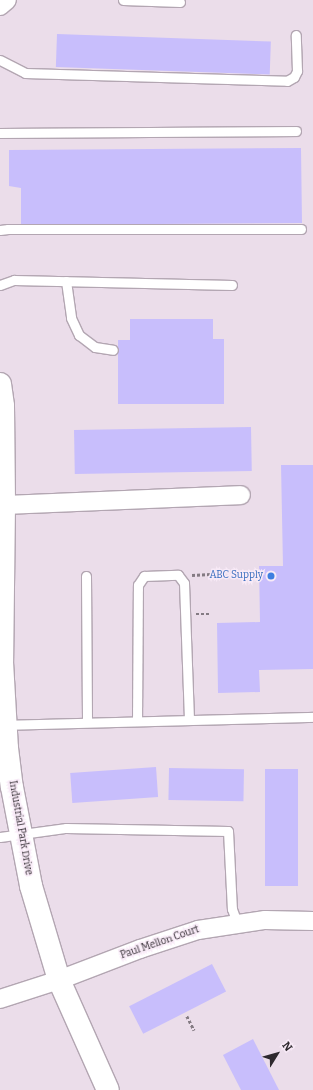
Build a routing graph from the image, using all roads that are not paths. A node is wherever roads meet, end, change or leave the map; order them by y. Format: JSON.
{"nodes":[{"id":1,"x":6,"y":0,"type":"edge"},
{"id":2,"x":123,"y":0,"type":"edge"},
{"id":3,"x":180,"y":2,"type":"dead end"},
{"id":4,"x":0,"y":6,"type":"edge"},
{"id":5,"x":296,"y":35,"type":"dead end"},
{"id":6,"x":0,"y":60,"type":"edge"},
{"id":7,"x":296,"y":131,"type":"dead end"},
{"id":8,"x":0,"y":133,"type":"edge"},
{"id":9,"x":301,"y":229,"type":"dead end"},
{"id":10,"x":0,"y":230,"type":"edge"},
{"id":11,"x":66,"y":281,"type":"junction"},
{"id":12,"x":232,"y":284,"type":"dead end"},
{"id":13,"x":0,"y":285,"type":"edge"},
{"id":14,"x":112,"y":350,"type":"dead end"},
{"id":15,"x":0,"y":384,"type":"edge"},
{"id":16,"x":2,"y":454,"type":"edge"},
{"id":17,"x":240,"y":495,"type":"dead end"},
{"id":18,"x":2,"y":505,"type":"edge"},
{"id":19,"x":86,"y":576,"type":"dead end"},
{"id":20,"x":1,"y":643,"type":"edge"},
{"id":21,"x":313,"y":717,"type":"edge"},
{"id":22,"x":189,"y":720,"type":"junction"},
{"id":23,"x":137,"y":721,"type":"junction"},
{"id":24,"x":87,"y":722,"type":"junction"},
{"id":25,"x":5,"y":724,"type":"junction"},
{"id":26,"x":10,"y":836,"type":"edge"},
{"id":27,"x":313,"y":921,"type":"edge"},
{"id":28,"x":237,"y":923,"type":"junction"},
{"id":29,"x":59,"y":980,"type":"junction"},
{"id":30,"x":0,"y":999,"type":"edge"},
{"id":31,"x":108,"y":1090,"type":"edge"}],
"edges":[{"from":1,"to":4,"type":"street"},
{"from":2,"to":3,"type":"lane"},
{"from":5,"to":6,"type":"lane"},
{"from":7,"to":8,"type":"lane"},
{"from":9,"to":10,"type":"lane"},
{"from":11,"to":12,"type":"lane"},
{"from":11,"to":13,"type":"lane"},
{"from":11,"to":14,"type":"lane"},
{"from":15,"to":16,"type":"street","name":"Industrial Park Drive"},
{"from":16,"to":18,"type":"street","name":"Industrial Park Drive"},
{"from":17,"to":18,"type":"street"},
{"from":18,"to":20,"type":"street","name":"Industrial Park Drive"},
{"from":19,"to":24,"type":"lane"},
{"from":20,"to":25,"type":"street","name":"Industrial Park Drive"},
{"from":21,"to":22,"type":"lane"},
{"from":22,"to":23,"type":"lane"},
{"from":22,"to":23,"type":"lane"},
{"from":23,"to":24,"type":"lane"},
{"from":24,"to":25,"type":"lane"},
{"from":25,"to":26,"type":"street","name":"Industrial Park Drive"},
{"from":26,"to":28,"type":"lane"},
{"from":26,"to":29,"type":"street","name":"Industrial Park Drive"},
{"from":27,"to":28,"type":"street","name":"Paul Mellon Court"},
{"from":28,"to":29,"type":"street","name":"Paul Mellon Court"},
{"from":29,"to":30,"type":"street","name":"Paul Mellon Court"},
{"from":29,"to":31,"type":"street","name":"Industrial Park Drive"}]}
